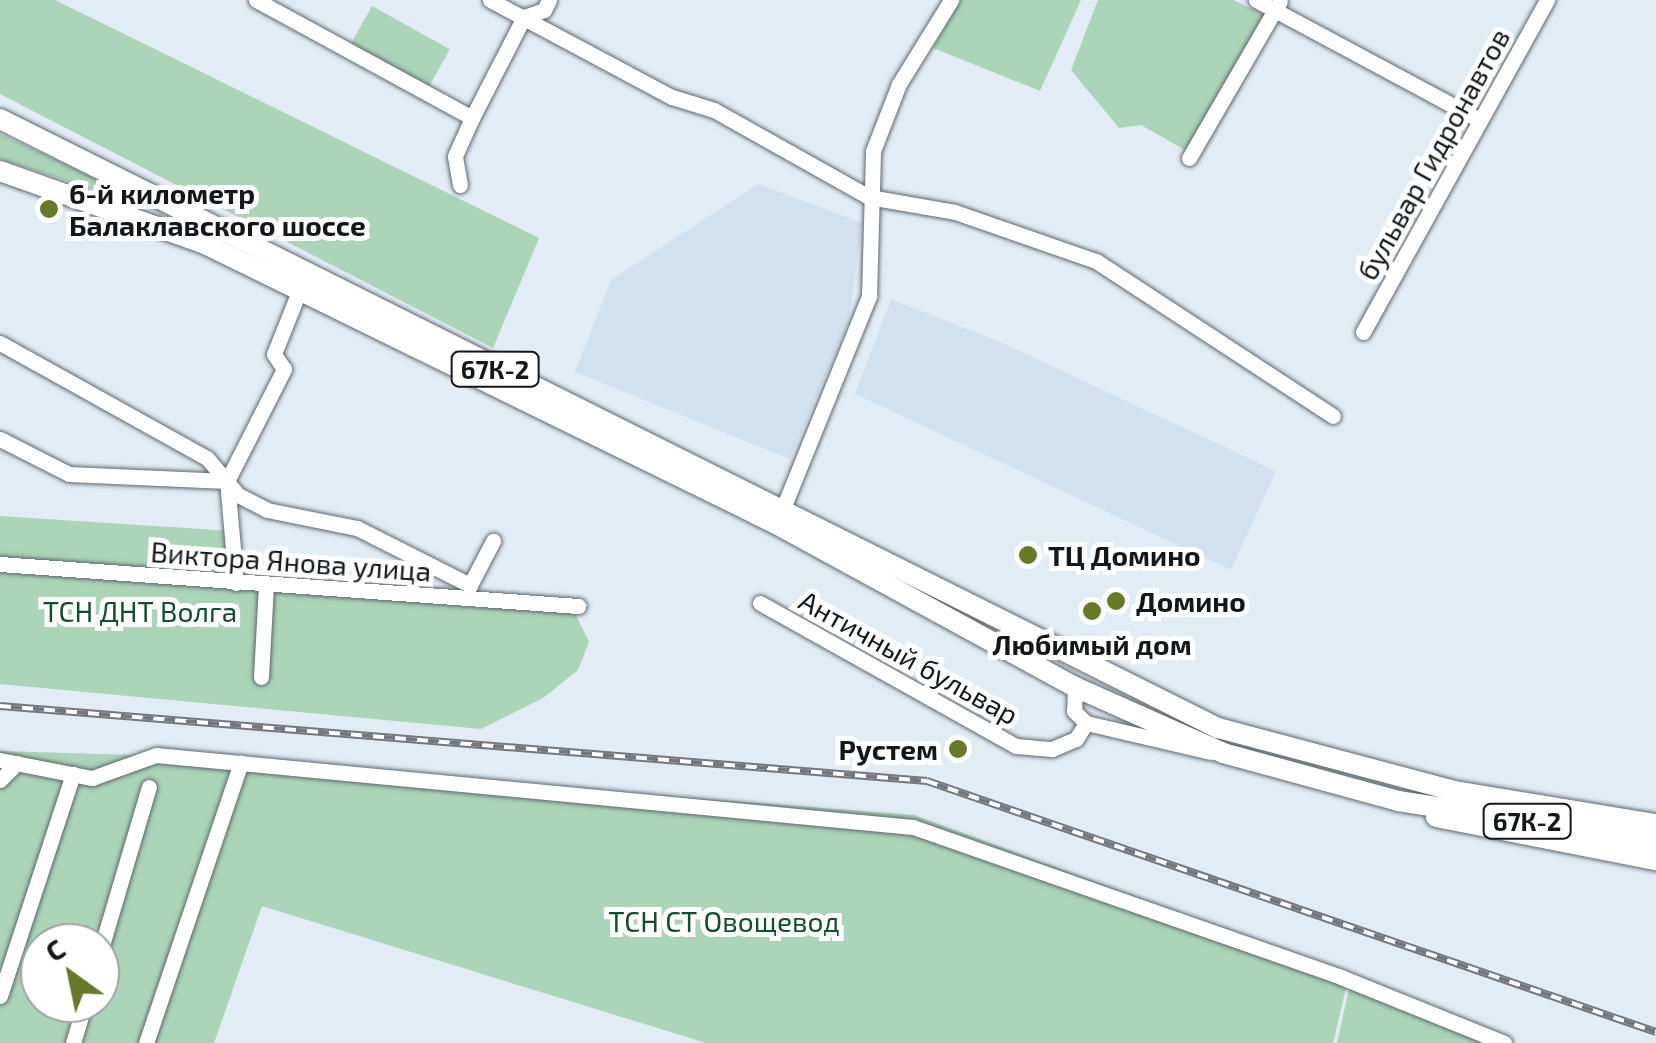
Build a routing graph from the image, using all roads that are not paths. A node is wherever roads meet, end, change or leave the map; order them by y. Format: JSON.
{"nodes":[{"id":1,"x":256,"y":0,"type":"edge"},
{"id":2,"x":490,"y":0,"type":"edge"},
{"id":3,"x":549,"y":0,"type":"edge"},
{"id":4,"x":950,"y":0,"type":"edge"},
{"id":5,"x":1256,"y":0,"type":"edge"},
{"id":6,"x":1547,"y":0,"type":"edge"},
{"id":7,"x":1278,"y":4,"type":"edge"},
{"id":8,"x":524,"y":17,"type":"junction"},
{"id":9,"x":472,"y":118,"type":"junction"},
{"id":10,"x":1478,"y":119,"type":"junction"},
{"id":11,"x":6,"y":124,"type":"edge"},
{"id":12,"x":1190,"y":158,"type":"dead end"},
{"id":13,"x":0,"y":171,"type":"edge"},
{"id":14,"x":460,"y":185,"type":"dead end"},
{"id":15,"x":870,"y":197,"type":"junction"},
{"id":16,"x":300,"y":290,"type":"junction"},
{"id":17,"x":1363,"y":332,"type":"dead end"},
{"id":18,"x":0,"y":343,"type":"edge"},
{"id":19,"x":1334,"y":416,"type":"dead end"},
{"id":20,"x":0,"y":439,"type":"edge"},
{"id":21,"x":227,"y":481,"type":"junction"},
{"id":22,"x":780,"y":515,"type":"junction"},
{"id":23,"x":493,"y":541,"type":"dead end"},
{"id":24,"x":0,"y":564,"type":"edge"},
{"id":25,"x":236,"y":583,"type":"junction"},
{"id":26,"x":266,"y":585,"type":"junction"},
{"id":27,"x":760,"y":603,"type":"dead end"},
{"id":28,"x":578,"y":606,"type":"dead end"},
{"id":29,"x":261,"y":677,"type":"dead end"},
{"id":30,"x":1109,"y":679,"type":"junction"},
{"id":31,"x":1076,"y":687,"type":"junction"},
{"id":32,"x":1086,"y":723,"type":"junction"},
{"id":33,"x":1223,"y":752,"type":"junction"},
{"id":34,"x":0,"y":760,"type":"edge"},
{"id":35,"x":17,"y":763,"type":"junction"},
{"id":36,"x":241,"y":763,"type":"junction"},
{"id":37,"x":73,"y":774,"type":"junction"},
{"id":38,"x":0,"y":780,"type":"edge"},
{"id":39,"x":149,"y":787,"type":"dead end"},
{"id":40,"x":1398,"y":801,"type":"junction"},
{"id":41,"x":1656,"y":824,"type":"edge"},
{"id":42,"x":1656,"y":841,"type":"edge"},
{"id":43,"x":1656,"y":860,"type":"edge"},
{"id":44,"x":109,"y":923,"type":"edge"},
{"id":45,"x":0,"y":996,"type":"edge"},
{"id":46,"x":146,"y":1043,"type":"edge"},
{"id":47,"x":1504,"y":1043,"type":"edge"}],
"edges":[{"from":1,"to":9,"type":"street"},
{"from":2,"to":8,"type":"street"},
{"from":3,"to":8,"type":"street"},
{"from":4,"to":15,"type":"street"},
{"from":5,"to":7,"type":"street"},
{"from":6,"to":10,"type":"street","name":"бульвар Гидронавтов"},
{"from":7,"to":10,"type":"street"},
{"from":7,"to":12,"type":"street"},
{"from":8,"to":9,"type":"street"},
{"from":8,"to":15,"type":"street"},
{"from":9,"to":14,"type":"street"},
{"from":10,"to":17,"type":"street","name":"бульвар Гидронавтов"},
{"from":11,"to":22,"type":"main road","number":"67К-2"},
{"from":13,"to":16,"type":"main road","number":"67К-2"},
{"from":15,"to":19,"type":"street"},
{"from":15,"to":22,"type":"street"},
{"from":16,"to":21,"type":"street"},
{"from":16,"to":22,"type":"main road","number":"67К-2"},
{"from":18,"to":21,"type":"street"},
{"from":20,"to":21,"type":"street"},
{"from":21,"to":23,"type":"street"},
{"from":21,"to":25,"type":"street"},
{"from":22,"to":30,"type":"main road","number":"67К-2"},
{"from":22,"to":31,"type":"main road","number":"67К-2"},
{"from":24,"to":25,"type":"street","name":"Виктора Янова улица"},
{"from":25,"to":26,"type":"street","name":"Виктора Янова улица"},
{"from":26,"to":28,"type":"street","name":"Виктора Янова улица"},
{"from":26,"to":29,"type":"street"},
{"from":27,"to":32,"type":"street","name":"Античный бульвар"},
{"from":30,"to":31,"type":"main road"},
{"from":30,"to":41,"type":"main road","number":"67К-2"},
{"from":31,"to":32,"type":"street"},
{"from":31,"to":33,"type":"main road","number":"67К-2"},
{"from":32,"to":33,"type":"street"},
{"from":33,"to":40,"type":"main road","number":"67К-2"},
{"from":34,"to":35,"type":"street"},
{"from":35,"to":37,"type":"street"},
{"from":35,"to":38,"type":"street"},
{"from":36,"to":37,"type":"street"},
{"from":36,"to":46,"type":"street"},
{"from":36,"to":47,"type":"street"},
{"from":37,"to":45,"type":"street"},
{"from":39,"to":44,"type":"street"},
{"from":40,"to":42,"type":"main road","number":"67К-2"},
{"from":40,"to":43,"type":"main road"}]}
